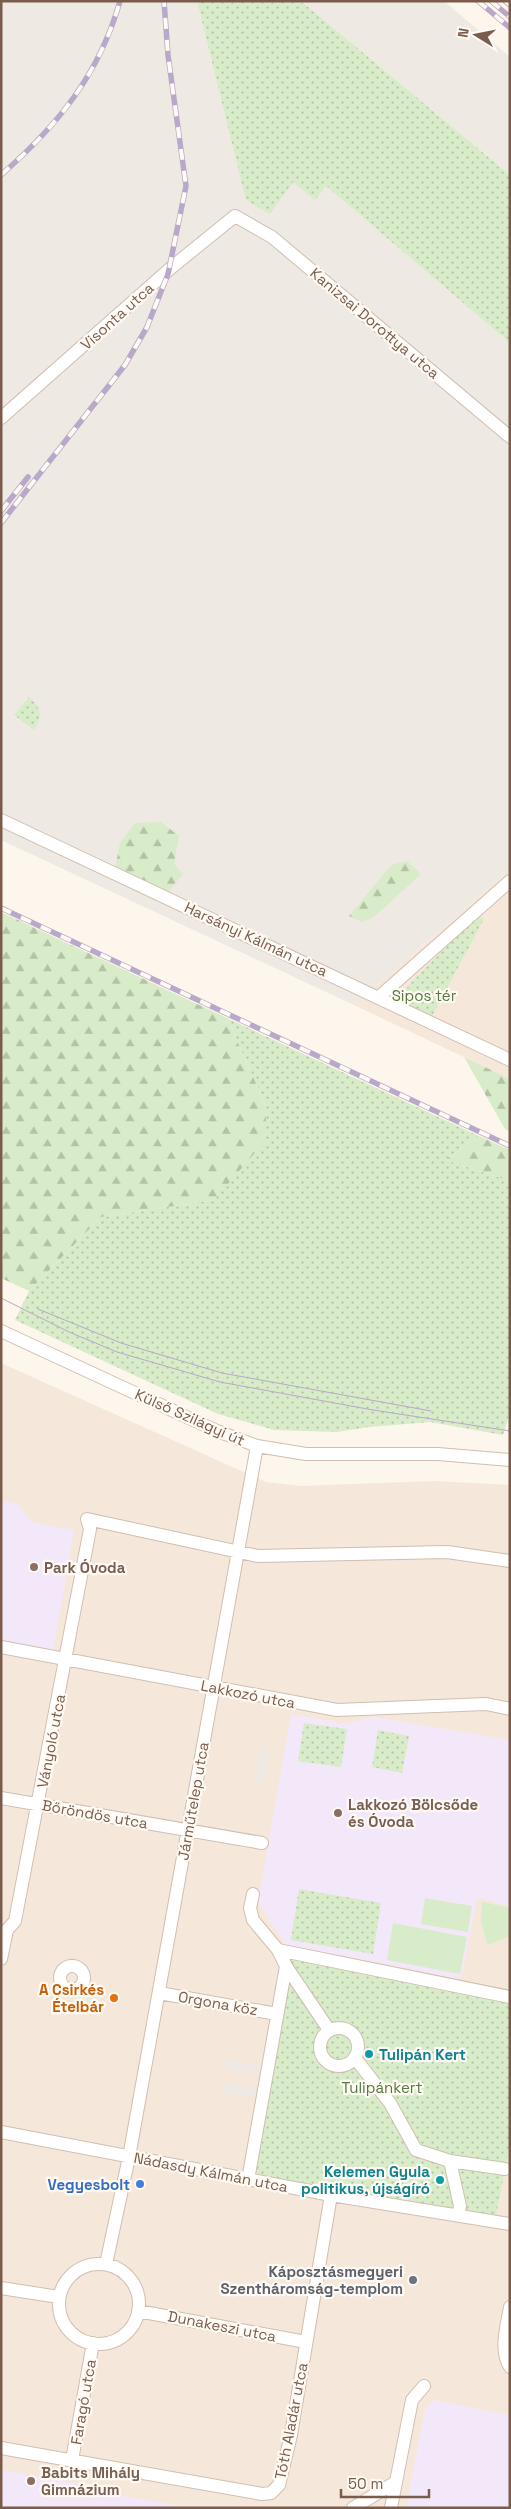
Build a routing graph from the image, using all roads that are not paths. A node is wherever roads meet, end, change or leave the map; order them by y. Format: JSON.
{"nodes":[{"id":1,"x":235,"y":216,"type":"joint"},
{"id":2,"x":1,"y":418,"type":"edge"},
{"id":3,"x":510,"y":437,"type":"edge"},
{"id":4,"x":1,"y":820,"type":"edge"},
{"id":5,"x":509,"y":881,"type":"edge"},
{"id":6,"x":379,"y":997,"type":"junction"},
{"id":7,"x":510,"y":1060,"type":"edge"},
{"id":8,"x":1,"y":1331,"type":"edge"},
{"id":9,"x":257,"y":1446,"type":"junction"},
{"id":10,"x":510,"y":1460,"type":"edge"},
{"id":11,"x":238,"y":1552,"type":"junction"},
{"id":12,"x":510,"y":1561,"type":"edge"},
{"id":13,"x":1,"y":1647,"type":"edge"},
{"id":14,"x":66,"y":1659,"type":"junction"},
{"id":15,"x":214,"y":1687,"type":"junction"},
{"id":16,"x":504,"y":1707,"type":"edge"},
{"id":17,"x":1,"y":1798,"type":"edge"},
{"id":18,"x":38,"y":1804,"type":"junction"},
{"id":19,"x":188,"y":1831,"type":"junction"},
{"id":20,"x":262,"y":1843,"type":"dead end"},
{"id":21,"x":253,"y":1894,"type":"dead end"},
{"id":22,"x":278,"y":1950,"type":"junction"},
{"id":23,"x":1,"y":1959,"type":"edge"},
{"id":24,"x":286,"y":1966,"type":"junction"},
{"id":25,"x":159,"y":1993,"type":"junction"},
{"id":26,"x":510,"y":1997,"type":"edge"},
{"id":27,"x":277,"y":2014,"type":"junction"},
{"id":28,"x":329,"y":2030,"type":"junction"},
{"id":29,"x":355,"y":2058,"type":"junction"},
{"id":30,"x":1,"y":2132,"type":"edge"},
{"id":31,"x":129,"y":2157,"type":"junction"},
{"id":32,"x":450,"y":2160,"type":"junction"},
{"id":33,"x":505,"y":2169,"type":"dead end"},
{"id":34,"x":248,"y":2180,"type":"junction"},
{"id":35,"x":331,"y":2195,"type":"junction"},
{"id":36,"x":458,"y":2215,"type":"junction"},
{"id":37,"x":510,"y":2224,"type":"edge"},
{"id":38,"x":106,"y":2264,"type":"junction"},
{"id":39,"x":1,"y":2288,"type":"edge"},
{"id":40,"x":59,"y":2297,"type":"junction"},
{"id":41,"x":510,"y":2307,"type":"edge"},
{"id":42,"x":138,"y":2311,"type":"junction"},
{"id":43,"x":306,"y":2342,"type":"junction"},
{"id":44,"x":93,"y":2343,"type":"junction"},
{"id":45,"x":510,"y":2367,"type":"edge"},
{"id":46,"x":424,"y":2386,"type":"dead end"},
{"id":47,"x":1,"y":2448,"type":"edge"},
{"id":48,"x":72,"y":2460,"type":"junction"},
{"id":49,"x":396,"y":2482,"type":"junction"},
{"id":50,"x":353,"y":2508,"type":"edge"},
{"id":51,"x":392,"y":2508,"type":"edge"}],
"edges":[{"from":1,"to":2,"type":"street","name":"Visonta utca"},
{"from":1,"to":3,"type":"street","name":"Kanizsai Dorottya utca"},
{"from":4,"to":6,"type":"street","name":"Harsányi Kálmán utca"},
{"from":5,"to":6,"type":"street"},
{"from":6,"to":7,"type":"street","name":"Harsányi Kálmán utca"},
{"from":8,"to":9,"type":"street","name":"Külső Szilágyi út"},
{"from":9,"to":10,"type":"street","name":"Külső Szilágyi út"},
{"from":9,"to":11,"type":"street","name":"Járműtelep utca"},
{"from":11,"to":12,"type":"street"},
{"from":11,"to":14,"type":"street","name":"Ványoló utca"},
{"from":11,"to":15,"type":"street","name":"Járműtelep utca"},
{"from":13,"to":14,"type":"street","name":"Lakkozó utca"},
{"from":14,"to":15,"type":"street","name":"Lakkozó utca"},
{"from":14,"to":18,"type":"street","name":"Ványoló utca"},
{"from":15,"to":16,"type":"street","name":"Lakkozó utca"},
{"from":15,"to":19,"type":"street","name":"Járműtelep utca"},
{"from":17,"to":18,"type":"street","name":"Bőröndös utca"},
{"from":18,"to":19,"type":"street","name":"Bőröndös utca"},
{"from":18,"to":23,"type":"street","name":"Ványoló utca"},
{"from":19,"to":20,"type":"street","name":"Bőröndös utca"},
{"from":19,"to":25,"type":"street","name":"Járműtelep utca"},
{"from":21,"to":22,"type":"street"},
{"from":22,"to":24,"type":"street"},
{"from":22,"to":26,"type":"street"},
{"from":24,"to":27,"type":"street"},
{"from":24,"to":28,"type":"street"},
{"from":25,"to":27,"type":"street","name":"Orgona köz"},
{"from":25,"to":31,"type":"street","name":"Járműtelep utca"},
{"from":27,"to":34,"type":"street"},
{"from":28,"to":29,"type":"street"},
{"from":28,"to":29,"type":"street"},
{"from":29,"to":32,"type":"street"},
{"from":30,"to":31,"type":"street","name":"Nádasdy Kálmán utca"},
{"from":31,"to":34,"type":"street","name":"Nádasdy Kálmán utca"},
{"from":31,"to":38,"type":"street"},
{"from":32,"to":33,"type":"street"},
{"from":32,"to":36,"type":"street"},
{"from":34,"to":35,"type":"street","name":"Nádasdy Kálmán utca"},
{"from":35,"to":36,"type":"street","name":"Nádasdy Kálmán utca"},
{"from":35,"to":43,"type":"street","name":"Tóth Aladár utca"},
{"from":36,"to":37,"type":"street","name":"Nádasdy Kálmán utca"},
{"from":38,"to":40,"type":"street"},
{"from":38,"to":42,"type":"street"},
{"from":39,"to":40,"type":"street"},
{"from":40,"to":44,"type":"street"},
{"from":41,"to":45,"type":"street"},
{"from":42,"to":43,"type":"street","name":"Dunakeszi utca"},
{"from":42,"to":44,"type":"street"},
{"from":43,"to":48,"type":"street","name":"Tóth Aladár utca"},
{"from":44,"to":48,"type":"street","name":"Faragó utca"},
{"from":46,"to":49,"type":"street"},
{"from":47,"to":48,"type":"street","name":"Tóth Aladár utca"},
{"from":49,"to":50,"type":"street"},
{"from":49,"to":51,"type":"street"}]}
